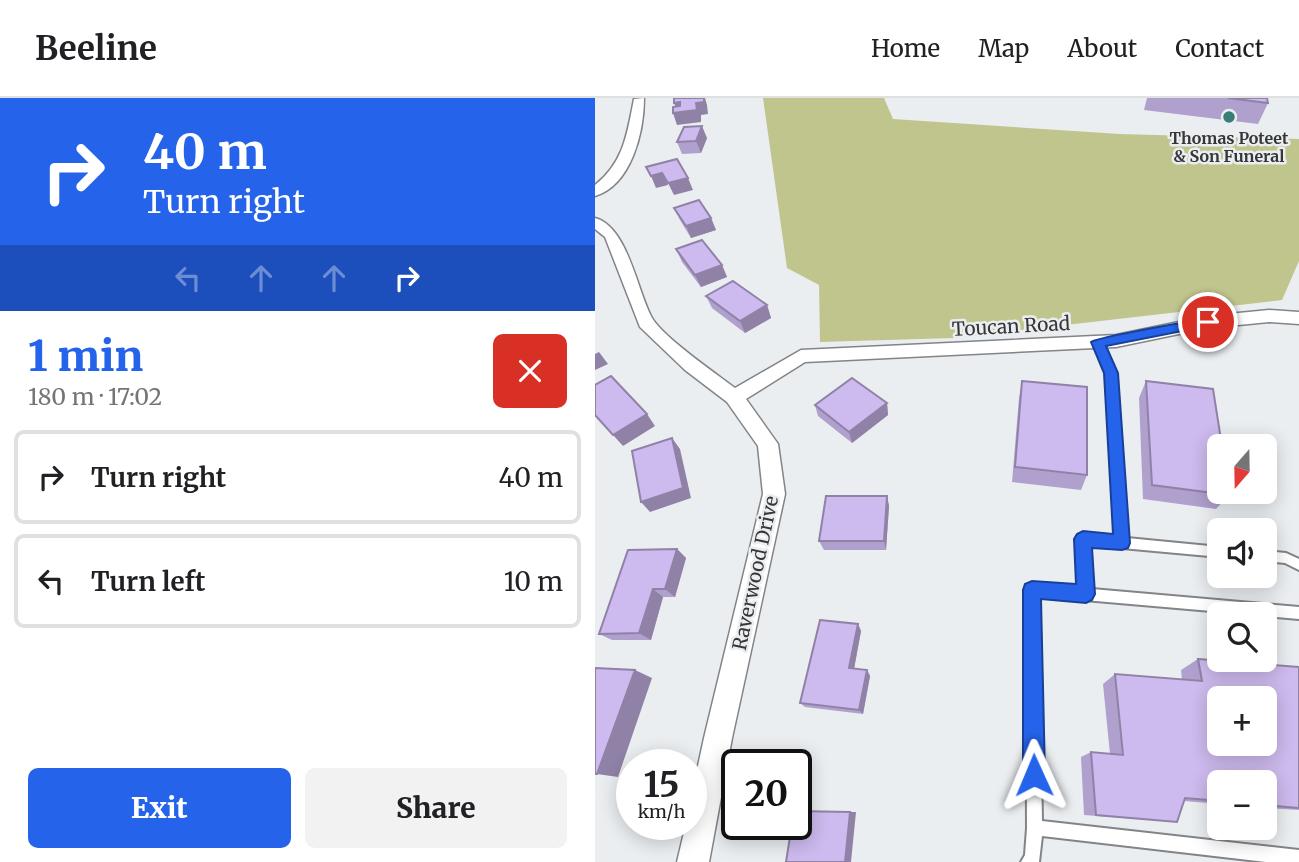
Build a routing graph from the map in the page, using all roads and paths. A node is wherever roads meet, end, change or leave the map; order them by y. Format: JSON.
{"nodes":[{"id":1,"x":639,"y":99,"type":"edge"},
{"id":2,"x":595,"y":192,"type":"edge"},
{"id":3,"x":595,"y":222,"type":"edge"},
{"id":4,"x":1299,"y":318,"type":"edge"},
{"id":5,"x":1097,"y":342,"type":"junction"},
{"id":6,"x":734,"y":397,"type":"junction"},
{"id":7,"x":1122,"y":543,"type":"junction"},
{"id":8,"x":1207,"y":551,"type":"edge"},
{"id":9,"x":1277,"y":557,"type":"edge"},
{"id":10,"x":1299,"y":565,"type":"edge"},
{"id":11,"x":1086,"y":594,"type":"junction"},
{"id":12,"x":1299,"y":613,"type":"edge"},
{"id":13,"x":1035,"y":828,"type":"junction"},
{"id":14,"x":1299,"y":858,"type":"edge"},
{"id":15,"x":694,"y":862,"type":"edge"},
{"id":16,"x":1028,"y":862,"type":"edge"}],
"edges":[{"from":1,"to":2,"type":"street"},
{"from":3,"to":6,"type":"street","name":"Raverwood Drive"},
{"from":4,"to":5,"type":"street","name":"Toucan Road"},
{"from":5,"to":6,"type":"street","name":"Toucan Road"},
{"from":5,"to":7,"type":"lane"},
{"from":6,"to":15,"type":"street","name":"Raverwood Drive"},
{"from":7,"to":8,"type":"lane"},
{"from":7,"to":11,"type":"lane"},
{"from":9,"to":10,"type":"lane"},
{"from":11,"to":12,"type":"lane"},
{"from":11,"to":13,"type":"lane"},
{"from":13,"to":14,"type":"lane"},
{"from":13,"to":16,"type":"lane"}]}
